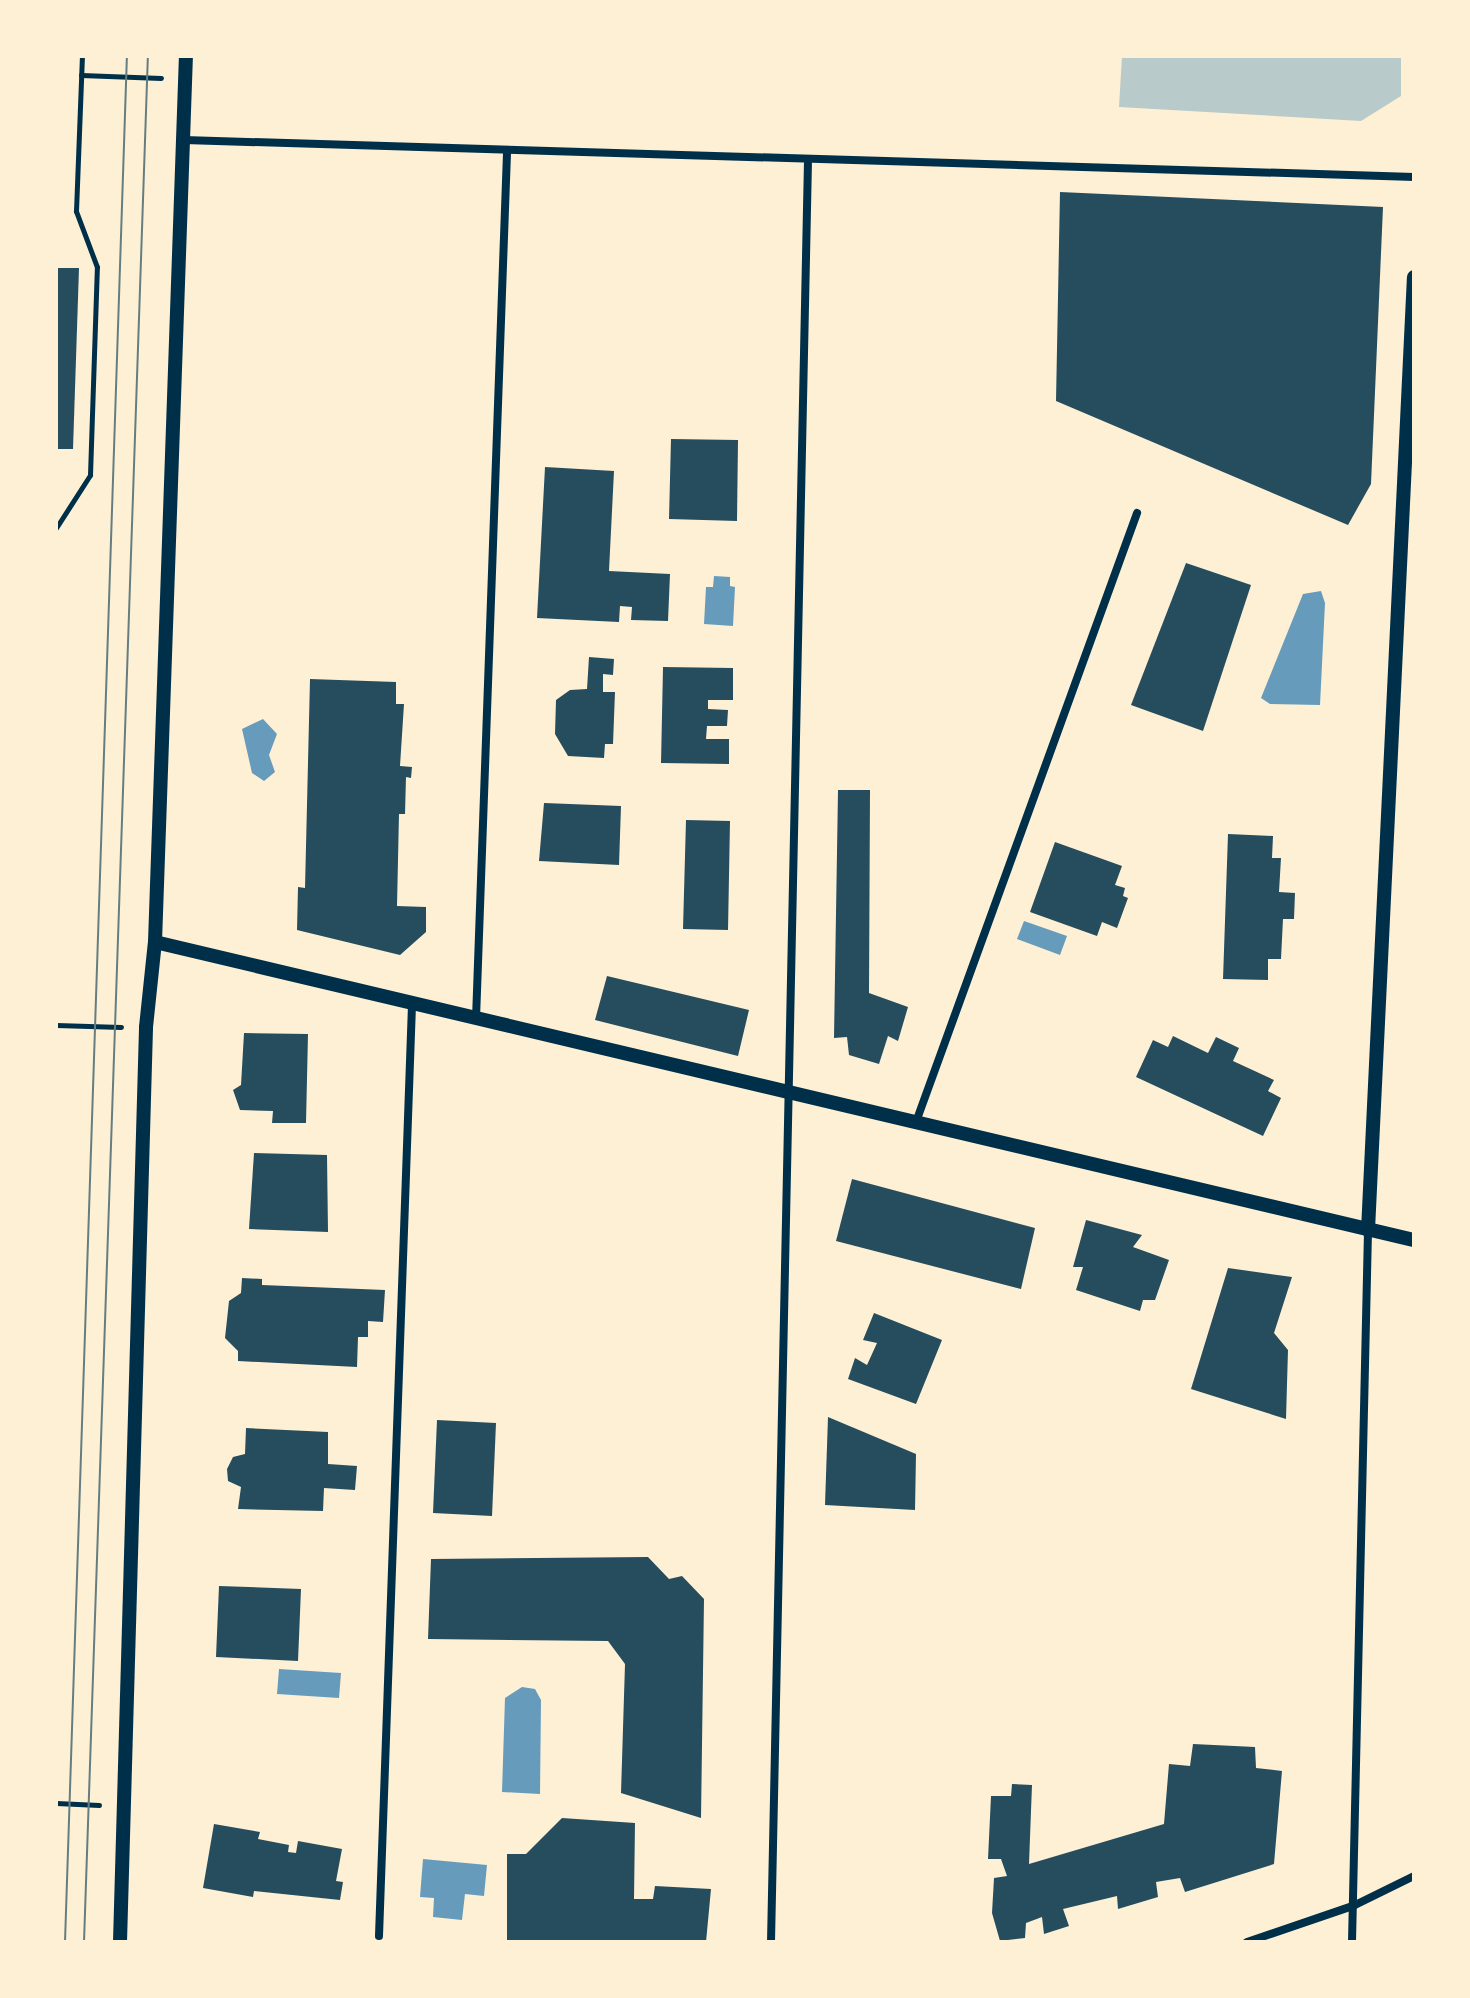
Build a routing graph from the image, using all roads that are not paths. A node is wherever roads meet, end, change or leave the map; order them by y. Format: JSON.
{"nodes":[{"id":1,"x":186,"y":56,"type":"edge"},
{"id":2,"x":184,"y":140,"type":"junction"},
{"id":3,"x":507,"y":154,"type":"junction"},
{"id":4,"x":808,"y":163,"type":"junction"},
{"id":5,"x":1414,"y":177,"type":"edge"},
{"id":6,"x":1414,"y":277,"type":"edge"},
{"id":7,"x":1137,"y":513,"type":"dead end"},
{"id":8,"x":155,"y":942,"type":"junction"},
{"id":9,"x":412,"y":1004,"type":"junction"},
{"id":10,"x":476,"y":1019,"type":"junction"},
{"id":11,"x":788,"y":1093,"type":"junction"},
{"id":12,"x":916,"y":1122,"type":"junction"},
{"id":13,"x":1368,"y":1230,"type":"junction"},
{"id":14,"x":1414,"y":1240,"type":"edge"},
{"id":15,"x":1414,"y":1876,"type":"edge"},
{"id":16,"x":1353,"y":1906,"type":"junction"},
{"id":17,"x":379,"y":1936,"type":"dead end"},
{"id":18,"x":120,"y":1942,"type":"edge"},
{"id":19,"x":771,"y":1942,"type":"edge"},
{"id":20,"x":1247,"y":1942,"type":"edge"},
{"id":21,"x":1352,"y":1942,"type":"edge"}],
"edges":[{"from":1,"to":2,"type":"street"},
{"from":2,"to":3,"type":"street"},
{"from":2,"to":8,"type":"street"},
{"from":3,"to":4,"type":"street"},
{"from":3,"to":10,"type":"street"},
{"from":4,"to":5,"type":"street"},
{"from":4,"to":11,"type":"street"},
{"from":6,"to":13,"type":"street"},
{"from":7,"to":12,"type":"street"},
{"from":8,"to":9,"type":"street"},
{"from":8,"to":18,"type":"street"},
{"from":9,"to":10,"type":"street"},
{"from":9,"to":17,"type":"street"},
{"from":10,"to":11,"type":"street"},
{"from":11,"to":12,"type":"street"},
{"from":11,"to":19,"type":"street"},
{"from":12,"to":13,"type":"street"},
{"from":13,"to":14,"type":"street"},
{"from":13,"to":16,"type":"street"},
{"from":15,"to":16,"type":"street"},
{"from":16,"to":20,"type":"street"},
{"from":16,"to":21,"type":"street"}]}
